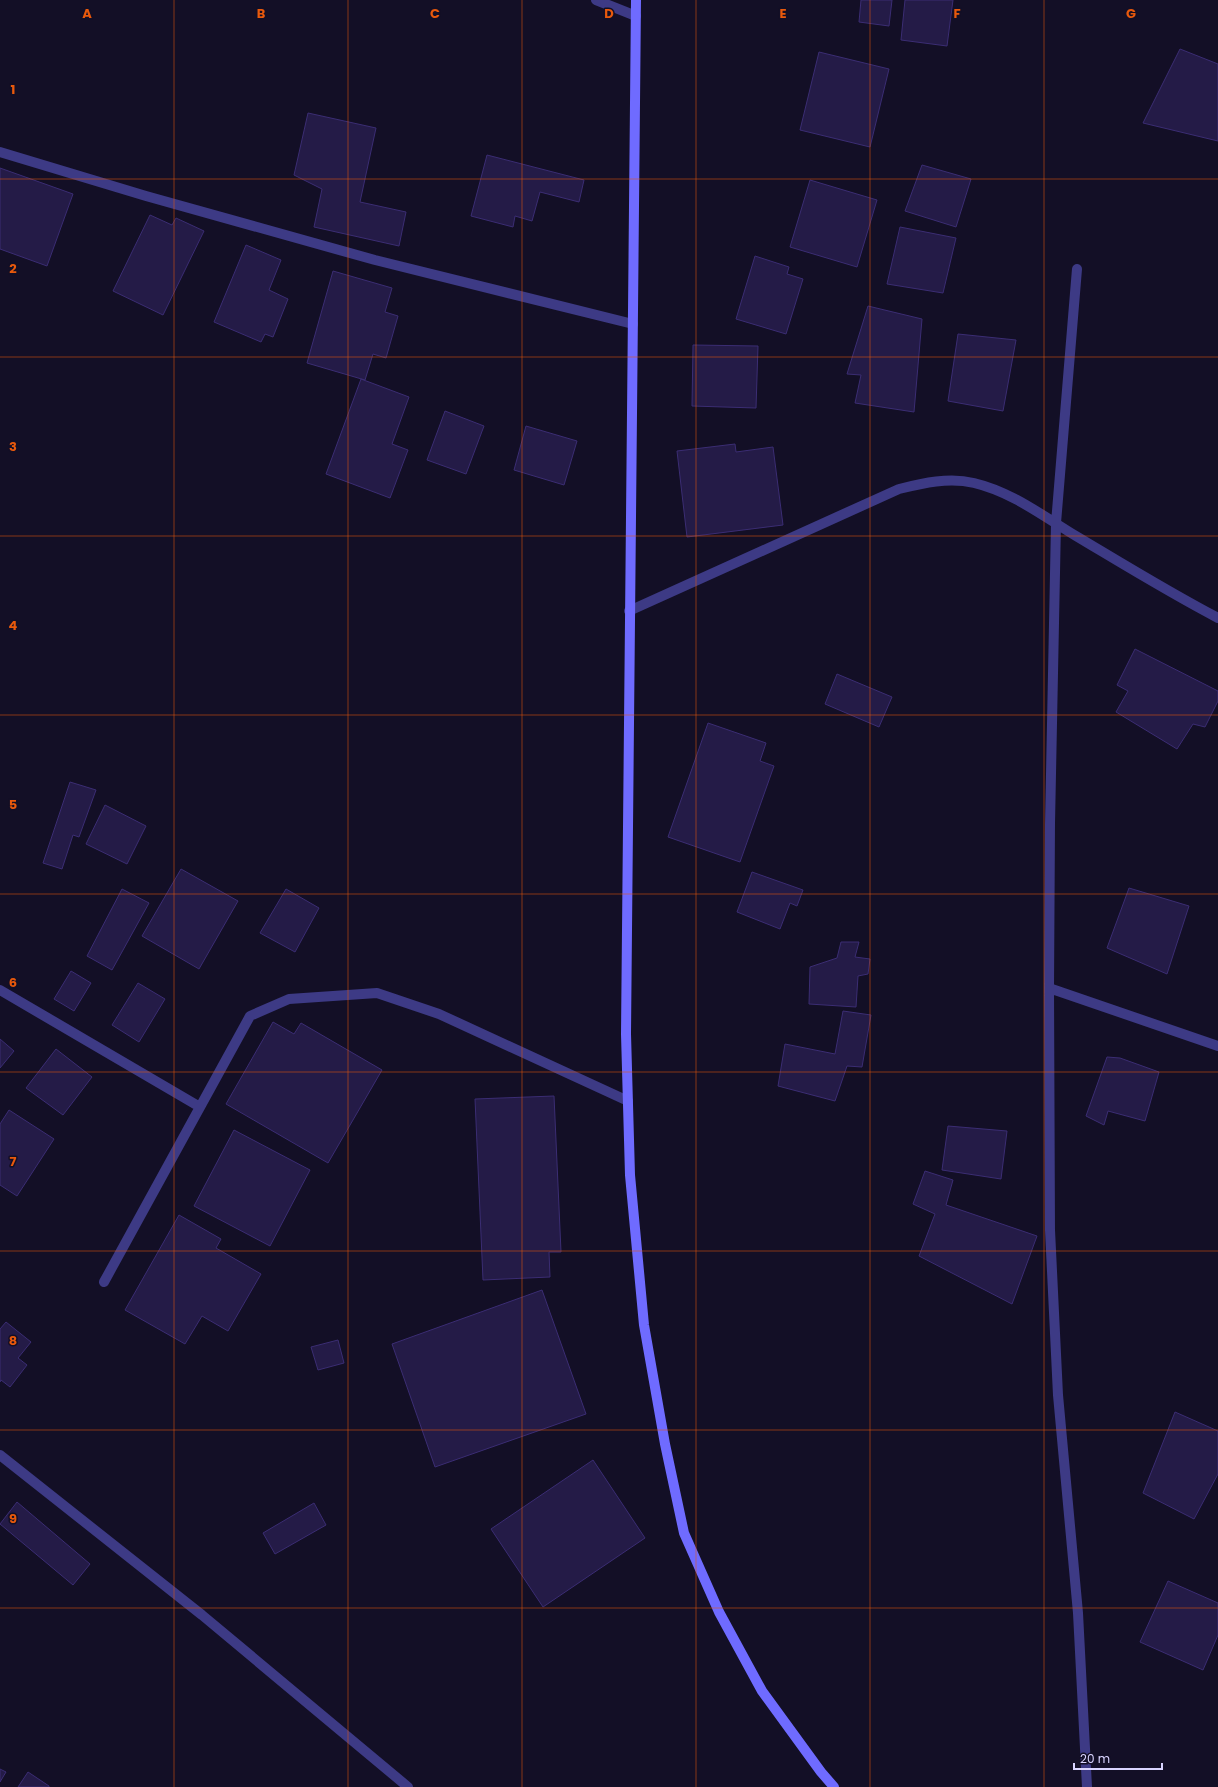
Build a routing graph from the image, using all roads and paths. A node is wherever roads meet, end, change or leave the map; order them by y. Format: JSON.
{"nodes":[{"id":1,"x":596,"y":0,"type":"edge"},
{"id":2,"x":636,"y":0,"type":"edge"},
{"id":3,"x":636,"y":16,"type":"junction"},
{"id":4,"x":0,"y":152,"type":"edge"},
{"id":5,"x":1077,"y":269,"type":"dead end"},
{"id":6,"x":633,"y":324,"type":"junction"},
{"id":7,"x":1056,"y":523,"type":"junction"},
{"id":8,"x":629,"y":611,"type":"junction"},
{"id":9,"x":1218,"y":618,"type":"edge"},
{"id":10,"x":1049,"y":988,"type":"junction"},
{"id":11,"x":0,"y":990,"type":"edge"},
{"id":12,"x":1218,"y":1046,"type":"edge"},
{"id":13,"x":628,"y":1101,"type":"junction"},
{"id":14,"x":200,"y":1107,"type":"junction"},
{"id":15,"x":104,"y":1282,"type":"dead end"},
{"id":16,"x":0,"y":1455,"type":"edge"},
{"id":17,"x":408,"y":1787,"type":"edge"},
{"id":18,"x":834,"y":1787,"type":"edge"},
{"id":19,"x":1087,"y":1787,"type":"edge"}],
"edges":[{"from":1,"to":3,"type":"street"},
{"from":2,"to":3,"type":"street"},
{"from":3,"to":6,"type":"street"},
{"from":4,"to":6,"type":"street"},
{"from":5,"to":7,"type":"street"},
{"from":6,"to":8,"type":"street"},
{"from":7,"to":8,"type":"street"},
{"from":7,"to":9,"type":"street"},
{"from":7,"to":10,"type":"street"},
{"from":8,"to":13,"type":"street"},
{"from":10,"to":12,"type":"street"},
{"from":10,"to":19,"type":"street"},
{"from":11,"to":14,"type":"street"},
{"from":13,"to":14,"type":"street"},
{"from":13,"to":18,"type":"street"},
{"from":14,"to":15,"type":"street"},
{"from":16,"to":17,"type":"street"}]}
